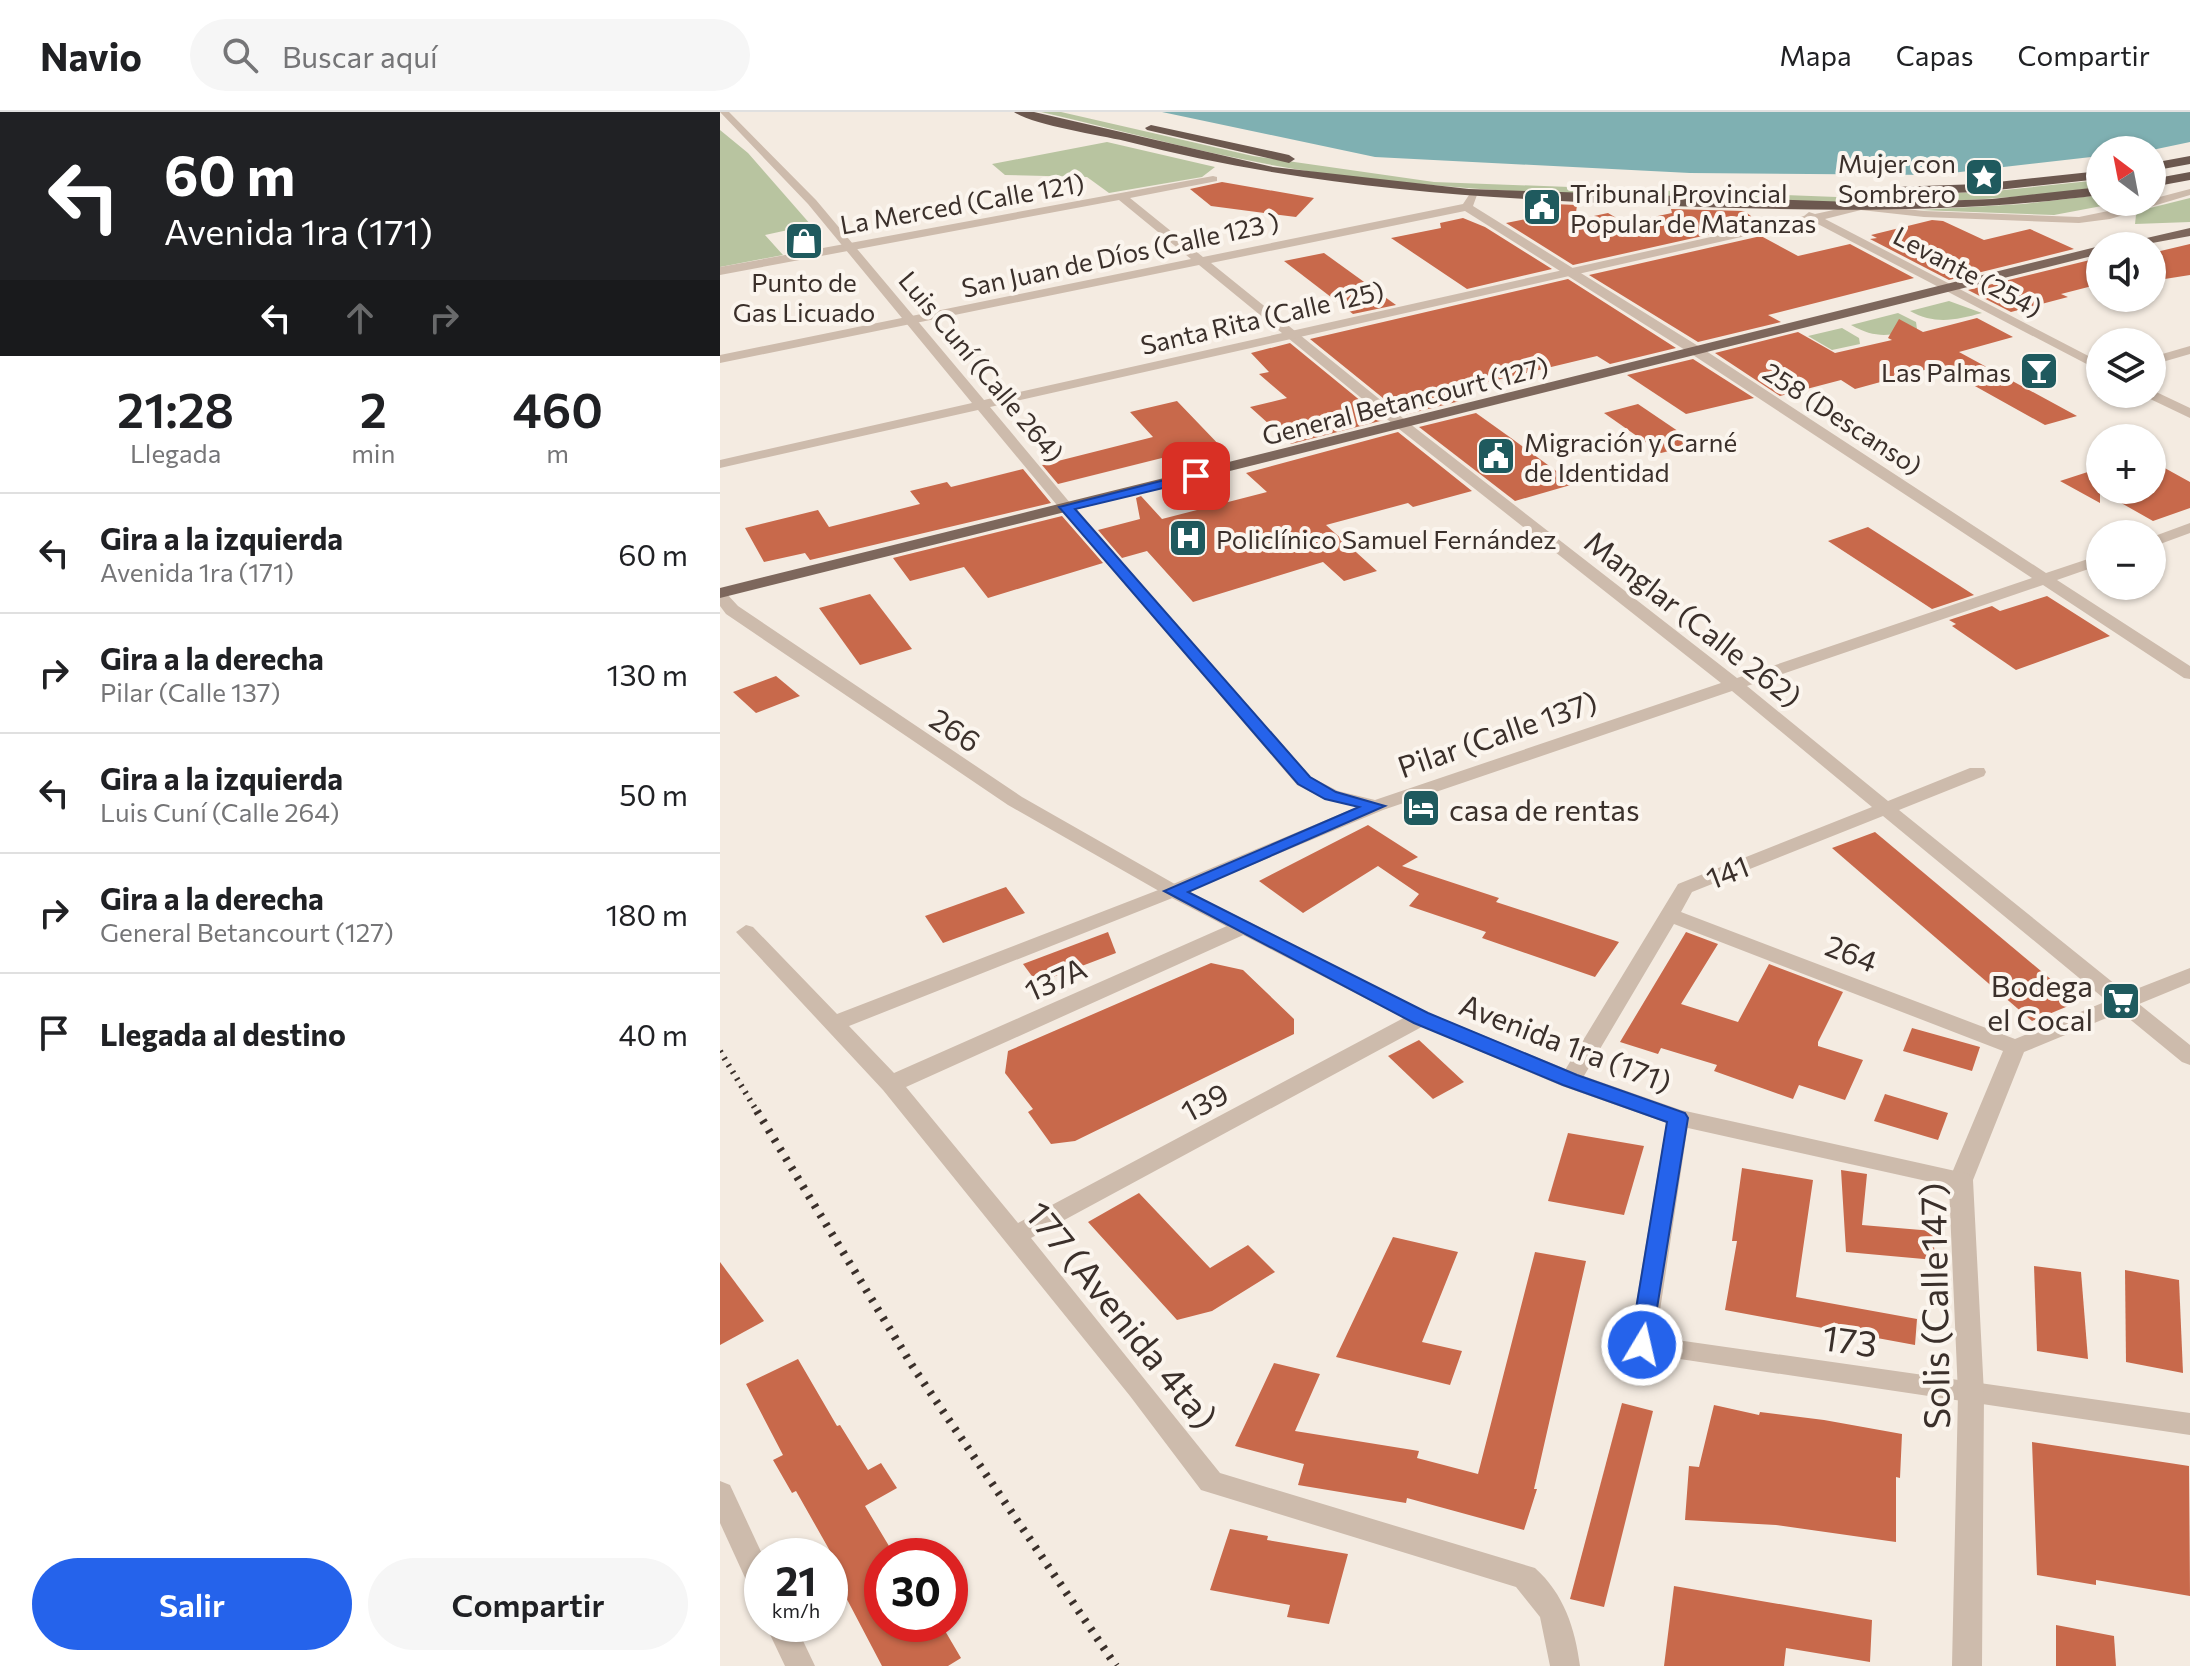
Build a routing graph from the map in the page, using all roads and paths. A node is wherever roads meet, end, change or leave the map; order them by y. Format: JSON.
{"nodes":[{"id":1,"x":723,"y":112,"type":"edge"},
{"id":2,"x":1020,"y":112,"type":"edge"},
{"id":3,"x":1079,"y":112,"type":"edge"},
{"id":4,"x":1096,"y":116,"type":"dead end"},
{"id":5,"x":1142,"y":126,"type":"dead end"},
{"id":6,"x":2190,"y":160,"type":"edge"},
{"id":7,"x":2166,"y":164,"type":"edge"},
{"id":8,"x":2190,"y":176,"type":"edge"},
{"id":9,"x":2086,"y":177,"type":"edge"},
{"id":10,"x":1213,"y":179,"type":"dead end"},
{"id":11,"x":2166,"y":180,"type":"edge"},
{"id":12,"x":1840,"y":192,"type":"dead end"},
{"id":13,"x":1880,"y":192,"type":"dead end"},
{"id":14,"x":2086,"y":192,"type":"edge"},
{"id":15,"x":2190,"y":192,"type":"edge"},
{"id":16,"x":1122,"y":197,"type":"junction"},
{"id":17,"x":2166,"y":198,"type":"edge"},
{"id":18,"x":1471,"y":200,"type":"junction"},
{"id":19,"x":1788,"y":206,"type":"junction"},
{"id":20,"x":1861,"y":207,"type":"junction"},
{"id":21,"x":2109,"y":216,"type":"edge"},
{"id":22,"x":1814,"y":218,"type":"junction"},
{"id":23,"x":2190,"y":232,"type":"edge"},
{"id":24,"x":2176,"y":233,"type":"junction"},
{"id":25,"x":2166,"y":235,"type":"edge"},
{"id":26,"x":2190,"y":240,"type":"edge"},
{"id":27,"x":845,"y":247,"type":"junction"},
{"id":28,"x":2086,"y":254,"type":"edge"},
{"id":29,"x":1202,"y":262,"type":"junction"},
{"id":30,"x":720,"y":271,"type":"edge"},
{"id":31,"x":1569,"y":272,"type":"junction"},
{"id":32,"x":1949,"y":288,"type":"junction"},
{"id":33,"x":913,"y":321,"type":"junction"},
{"id":34,"x":1293,"y":334,"type":"junction"},
{"id":35,"x":2190,"y":350,"type":"edge"},
{"id":36,"x":1698,"y":352,"type":"junction"},
{"id":37,"x":2166,"y":357,"type":"edge"},
{"id":38,"x":720,"y":359,"type":"edge"},
{"id":39,"x":2086,"y":360,"type":"edge"},
{"id":40,"x":2166,"y":402,"type":"edge"},
{"id":41,"x":983,"y":406,"type":"junction"},
{"id":42,"x":2190,"y":414,"type":"edge"},
{"id":43,"x":1404,"y":426,"type":"junction"},
{"id":44,"x":720,"y":464,"type":"edge"},
{"id":45,"x":1066,"y":507,"type":"junction"},
{"id":46,"x":2190,"y":528,"type":"edge"},
{"id":47,"x":2166,"y":537,"type":"edge"},
{"id":48,"x":2086,"y":565,"type":"edge"},
{"id":49,"x":2045,"y":579,"type":"junction"},
{"id":50,"x":720,"y":594,"type":"edge"},
{"id":51,"x":2190,"y":674,"type":"edge"},
{"id":52,"x":1735,"y":685,"type":"junction"},
{"id":53,"x":1977,"y":772,"type":"dead end"},
{"id":54,"x":1376,"y":806,"type":"junction"},
{"id":55,"x":1887,"y":810,"type":"junction"},
{"id":56,"x":1173,"y":891,"type":"junction"},
{"id":57,"x":1668,"y":914,"type":"junction"},
{"id":58,"x":1243,"y":927,"type":"junction"},
{"id":59,"x":746,"y":932,"type":"dead end"},
{"id":60,"x":2190,"y":975,"type":"edge"},
{"id":61,"x":2125,"y":1004,"type":"junction"},
{"id":62,"x":1421,"y":1018,"type":"junction"},
{"id":63,"x":834,"y":1024,"type":"junction"},
{"id":64,"x":2015,"y":1047,"type":"junction"},
{"id":65,"x":2190,"y":1057,"type":"edge"},
{"id":66,"x":1570,"y":1080,"type":"junction"},
{"id":67,"x":891,"y":1084,"type":"junction"},
{"id":68,"x":1678,"y":1118,"type":"junction"},
{"id":69,"x":1961,"y":1180,"type":"junction"},
{"id":70,"x":1014,"y":1236,"type":"junction"},
{"id":71,"x":1971,"y":1394,"type":"junction"},
{"id":72,"x":2190,"y":1424,"type":"edge"},
{"id":73,"x":720,"y":1493,"type":"edge"},
{"id":74,"x":744,"y":1545,"type":"edge"},
{"id":75,"x":789,"y":1642,"type":"edge"},
{"id":76,"x":800,"y":1666,"type":"edge"},
{"id":77,"x":1565,"y":1666,"type":"edge"},
{"id":78,"x":1967,"y":1666,"type":"edge"}],
"edges":[{"from":1,"to":27,"type":"street","name":"Luis Cuní (Calle 264)"},
{"from":2,"to":18,"type":"highway"},
{"from":3,"to":4,"type":"highway"},
{"from":5,"to":12,"type":"highway"},
{"from":6,"to":7,"type":"highway"},
{"from":8,"to":11,"type":"highway"},
{"from":9,"to":13,"type":"highway"},
{"from":10,"to":16,"type":"street","name":"La Merced (Calle 121)"},
{"from":14,"to":20,"type":"highway"},
{"from":15,"to":17,"type":"street","name":"Santa Rita (Calle 125)"},
{"from":16,"to":27,"type":"street","name":"La Merced (Calle 121)"},
{"from":16,"to":29,"type":"street","name":"Manglar (Calle 262)"},
{"from":18,"to":19,"type":"highway"},
{"from":18,"to":29,"type":"street","name":"San Juan de Díos (Calle 123 )"},
{"from":18,"to":31,"type":"street","name":"258 (Descanso)"},
{"from":19,"to":20,"type":"highway"},
{"from":19,"to":22,"type":"street","name":"Levante (254)"},
{"from":20,"to":21,"type":"street","name":"Santa Rita (Calle 125)"},
{"from":20,"to":22,"type":"street","name":"Santa Rita (Calle 125)"},
{"from":22,"to":31,"type":"street","name":"Santa Rita (Calle 125)"},
{"from":22,"to":32,"type":"street","name":"Levante (254)"},
{"from":23,"to":24,"type":"main road"},
{"from":24,"to":25,"type":"main road"},
{"from":24,"to":26,"type":"street"},
{"from":27,"to":30,"type":"street","name":"La Merced (Calle 121)"},
{"from":27,"to":33,"type":"street","name":"Luis Cuní (Calle 264)"},
{"from":28,"to":32,"type":"main road","name":"General Betancourt (127)"},
{"from":29,"to":33,"type":"street","name":"San Juan de Díos (Calle 123 )"},
{"from":29,"to":34,"type":"street","name":"Manglar (Calle 262)"},
{"from":31,"to":34,"type":"street","name":"Santa Rita (Calle 125)"},
{"from":31,"to":36,"type":"street","name":"258 (Descanso)"},
{"from":32,"to":36,"type":"main road","name":"General Betancourt (127)"},
{"from":32,"to":39,"type":"street","name":"Levante (254)"},
{"from":33,"to":38,"type":"street","name":"San Juan de Díos (Calle 123 )"},
{"from":33,"to":41,"type":"street","name":"Luis Cuní (Calle 264)"},
{"from":34,"to":41,"type":"street","name":"Santa Rita (Calle 125)"},
{"from":34,"to":43,"type":"street","name":"Manglar (Calle 262)"},
{"from":35,"to":37,"type":"street"},
{"from":36,"to":43,"type":"main road","name":"General Betancourt (127)"},
{"from":36,"to":49,"type":"street","name":"258 (Descanso)"},
{"from":40,"to":42,"type":"street"},
{"from":41,"to":44,"type":"street","name":"Santa Rita (Calle 125)"},
{"from":41,"to":45,"type":"street","name":"Luis Cuní (Calle 264)"},
{"from":43,"to":45,"type":"main road","name":"General Betancourt (127)"},
{"from":43,"to":52,"type":"street","name":"Manglar (Calle 262)"},
{"from":45,"to":50,"type":"main road","name":"General Betancourt (127)"},
{"from":45,"to":54,"type":"street","name":"Luis Cuní (Calle 264)"},
{"from":46,"to":47,"type":"street"},
{"from":48,"to":49,"type":"street","name":"Pilar (Calle 137)"},
{"from":49,"to":51,"type":"street","name":"258 (Descanso)"},
{"from":49,"to":52,"type":"street","name":"Pilar (Calle 137)"},
{"from":50,"to":56,"type":"street","name":"266"},
{"from":52,"to":54,"type":"street","name":"Pilar (Calle 137)"},
{"from":52,"to":55,"type":"street","name":"Manglar (Calle 262)"},
{"from":53,"to":55,"type":"street","name":"141"},
{"from":54,"to":56,"type":"street","name":"Pilar (Calle 137)"},
{"from":55,"to":57,"type":"street","name":"141"},
{"from":55,"to":61,"type":"street","name":"Manglar (Calle 262)"},
{"from":56,"to":58,"type":"street","name":"Avenida 1ra (171)"},
{"from":56,"to":63,"type":"street","name":"Pilar (Calle 137)"},
{"from":57,"to":64,"type":"street","name":"264"},
{"from":57,"to":66,"type":"street","name":"141"},
{"from":58,"to":62,"type":"street","name":"Avenida 1ra (171)"},
{"from":58,"to":67,"type":"street","name":"137A"},
{"from":59,"to":63,"type":"street","name":"177 (Avenida 4ta)"},
{"from":60,"to":61,"type":"street"},
{"from":61,"to":64,"type":"street"},
{"from":61,"to":65,"type":"street","name":"Manglar (Calle 262)"},
{"from":62,"to":66,"type":"street","name":"Avenida 1ra (171)"},
{"from":62,"to":70,"type":"street","name":"139"},
{"from":63,"to":67,"type":"street","name":"177 (Avenida 4ta)"},
{"from":64,"to":69,"type":"street","name":"Solis (Calle147)"},
{"from":66,"to":68,"type":"street","name":"Avenida 1ra (171)"},
{"from":67,"to":70,"type":"street","name":"177 (Avenida 4ta)"},
{"from":68,"to":69,"type":"street","name":"Avenida 1ra (171)"},
{"from":68,"to":71,"type":"street","name":"173"},
{"from":69,"to":71,"type":"street","name":"Solis (Calle147)"},
{"from":70,"to":77,"type":"street","name":"177 (Avenida 4ta)"},
{"from":71,"to":72,"type":"street","name":"173"},
{"from":71,"to":78,"type":"street","name":"Solis (Calle147)"},
{"from":73,"to":74,"type":"street"},
{"from":75,"to":76,"type":"street"}]}
